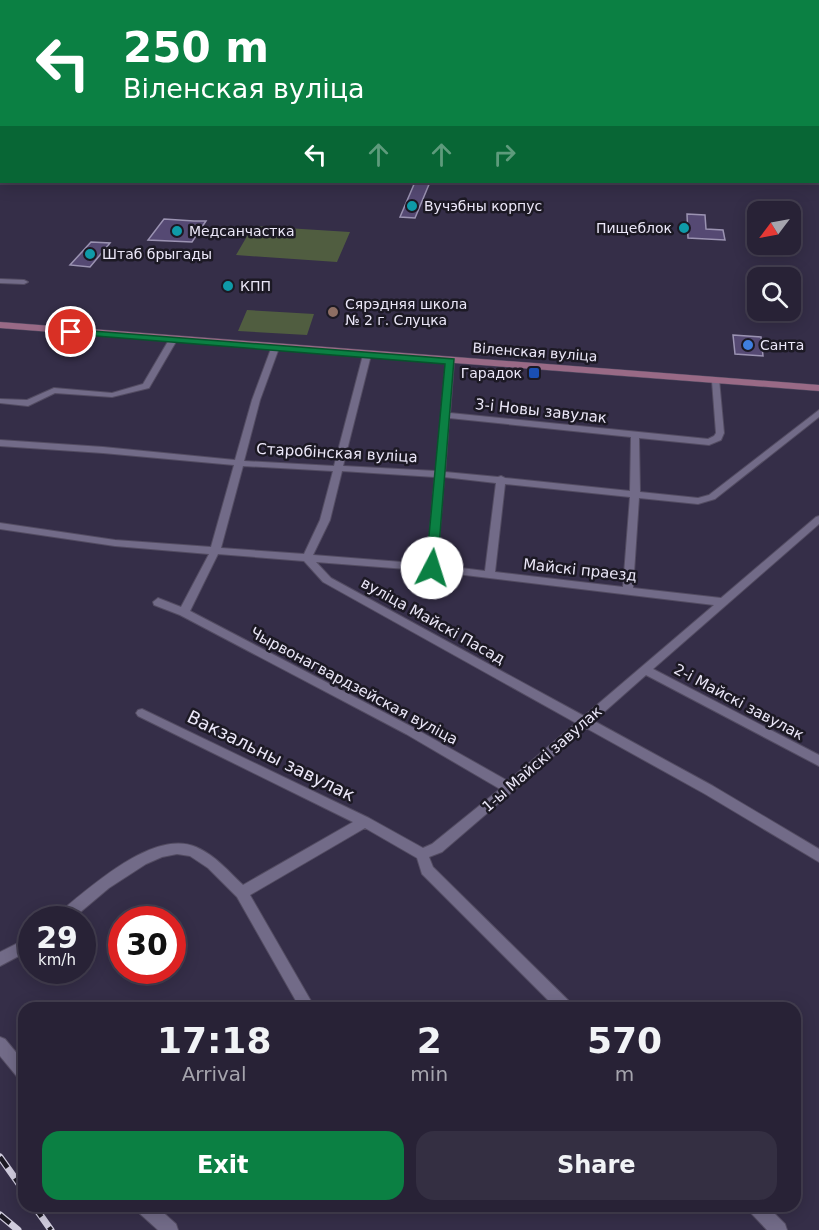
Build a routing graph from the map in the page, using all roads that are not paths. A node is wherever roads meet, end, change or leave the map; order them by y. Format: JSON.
{"nodes":[{"id":1,"x":0,"y":281,"type":"edge"},
{"id":2,"x":24,"y":282,"type":"dead end"},
{"id":3,"x":0,"y":325,"type":"edge"},
{"id":4,"x":173,"y":340,"type":"junction"},
{"id":5,"x":275,"y":348,"type":"junction"},
{"id":6,"x":367,"y":355,"type":"junction"},
{"id":7,"x":450,"y":361,"type":"junction"},
{"id":8,"x":716,"y":381,"type":"junction"},
{"id":9,"x":818,"y":389,"type":"edge"},
{"id":10,"x":0,"y":401,"type":"edge"},
{"id":11,"x":819,"y":413,"type":"edge"},
{"id":12,"x":444,"y":415,"type":"junction"},
{"id":13,"x":635,"y":434,"type":"junction"},
{"id":14,"x":0,"y":443,"type":"edge"},
{"id":15,"x":239,"y":463,"type":"junction"},
{"id":16,"x":339,"y":468,"type":"junction"},
{"id":17,"x":439,"y":474,"type":"junction"},
{"id":18,"x":501,"y":479,"type":"junction"},
{"id":19,"x":635,"y":493,"type":"junction"},
{"id":20,"x":819,"y":519,"type":"edge"},
{"id":21,"x":0,"y":525,"type":"edge"},
{"id":22,"x":215,"y":551,"type":"junction"},
{"id":23,"x":307,"y":558,"type":"junction"},
{"id":24,"x":432,"y":568,"type":"junction"},
{"id":25,"x":490,"y":574,"type":"junction"},
{"id":26,"x":628,"y":590,"type":"junction"},
{"id":27,"x":158,"y":602,"type":"dead end"},
{"id":28,"x":723,"y":602,"type":"junction"},
{"id":29,"x":184,"y":612,"type":"junction"},
{"id":30,"x":645,"y":670,"type":"junction"},
{"id":31,"x":142,"y":713,"type":"dead end"},
{"id":32,"x":585,"y":722,"type":"junction"},
{"id":33,"x":819,"y":761,"type":"edge"},
{"id":34,"x":509,"y":788,"type":"junction"},
{"id":35,"x":365,"y":822,"type":"junction"},
{"id":36,"x":422,"y":854,"type":"junction"},
{"id":37,"x":819,"y":856,"type":"edge"},
{"id":38,"x":242,"y":893,"type":"junction"},
{"id":39,"x":77,"y":906,"type":"edge"},
{"id":40,"x":18,"y":949,"type":"edge"},
{"id":41,"x":0,"y":959,"type":"edge"},
{"id":42,"x":305,"y":1002,"type":"edge"},
{"id":43,"x":560,"y":1002,"type":"edge"},
{"id":44,"x":0,"y":1044,"type":"edge"},
{"id":45,"x":18,"y":1066,"type":"edge"},
{"id":46,"x":150,"y":1212,"type":"edge"},
{"id":47,"x":762,"y":1212,"type":"edge"},
{"id":48,"x":170,"y":1230,"type":"edge"},
{"id":49,"x":778,"y":1230,"type":"edge"}],
"edges":[{"from":1,"to":2,"type":"street"},
{"from":3,"to":4,"type":"main road","name":"Віленская вуліца"},
{"from":4,"to":5,"type":"main road","name":"Віленская вуліца"},
{"from":4,"to":10,"type":"street"},
{"from":5,"to":6,"type":"main road","name":"Віленская вуліца"},
{"from":5,"to":15,"type":"street"},
{"from":6,"to":7,"type":"main road","name":"Віленская вуліца"},
{"from":6,"to":16,"type":"street"},
{"from":7,"to":8,"type":"main road","name":"Віленская вуліца"},
{"from":7,"to":12,"type":"street"},
{"from":8,"to":9,"type":"main road","name":"Віленская вуліца"},
{"from":8,"to":13,"type":"street","name":"3-і Новы завулак"},
{"from":11,"to":19,"type":"street","name":"Старобінская вуліца"},
{"from":12,"to":13,"type":"street","name":"3-і Новы завулак"},
{"from":12,"to":17,"type":"street"},
{"from":13,"to":19,"type":"street"},
{"from":14,"to":15,"type":"street","name":"Старобінская вуліца"},
{"from":15,"to":16,"type":"street","name":"Старобінская вуліца"},
{"from":15,"to":22,"type":"street"},
{"from":16,"to":17,"type":"street","name":"Старобінская вуліца"},
{"from":16,"to":23,"type":"street"},
{"from":17,"to":18,"type":"street","name":"Старобінская вуліца"},
{"from":17,"to":24,"type":"street"},
{"from":18,"to":19,"type":"street","name":"Старобінская вуліца"},
{"from":18,"to":25,"type":"street"},
{"from":19,"to":26,"type":"street"},
{"from":20,"to":28,"type":"street","name":"1-ы Майскі завулак"},
{"from":21,"to":22,"type":"street"},
{"from":22,"to":23,"type":"street"},
{"from":22,"to":29,"type":"street"},
{"from":23,"to":24,"type":"street","name":"Майскі праезд"},
{"from":23,"to":32,"type":"street","name":"вуліца Майскі Пасад"},
{"from":24,"to":25,"type":"street","name":"Майскі праезд"},
{"from":25,"to":26,"type":"street","name":"Майскі праезд"},
{"from":26,"to":28,"type":"street","name":"Майскі праезд"},
{"from":27,"to":29,"type":"street","name":"Чырвонагвардзейская вуліца"},
{"from":28,"to":30,"type":"street","name":"1-ы Майскі завулак"},
{"from":29,"to":34,"type":"street","name":"Чырвонагвардзейская вуліца"},
{"from":30,"to":32,"type":"street","name":"1-ы Майскі завулак"},
{"from":30,"to":33,"type":"street","name":"2-і Майскі завулак"},
{"from":31,"to":35,"type":"street","name":"Вакзальны завулак"},
{"from":32,"to":34,"type":"street","name":"1-ы Майскі завулак"},
{"from":32,"to":37,"type":"street","name":"вуліца Майскі Пасад"},
{"from":34,"to":36,"type":"street","name":"1-ы Майскі завулак"},
{"from":35,"to":36,"type":"street"},
{"from":35,"to":38,"type":"street","name":"Вакзальны завулак"},
{"from":36,"to":43,"type":"street"},
{"from":38,"to":39,"type":"street"},
{"from":38,"to":42,"type":"street"},
{"from":40,"to":41,"type":"street"},
{"from":44,"to":45,"type":"street"},
{"from":46,"to":48,"type":"street"},
{"from":47,"to":49,"type":"street"}]}
